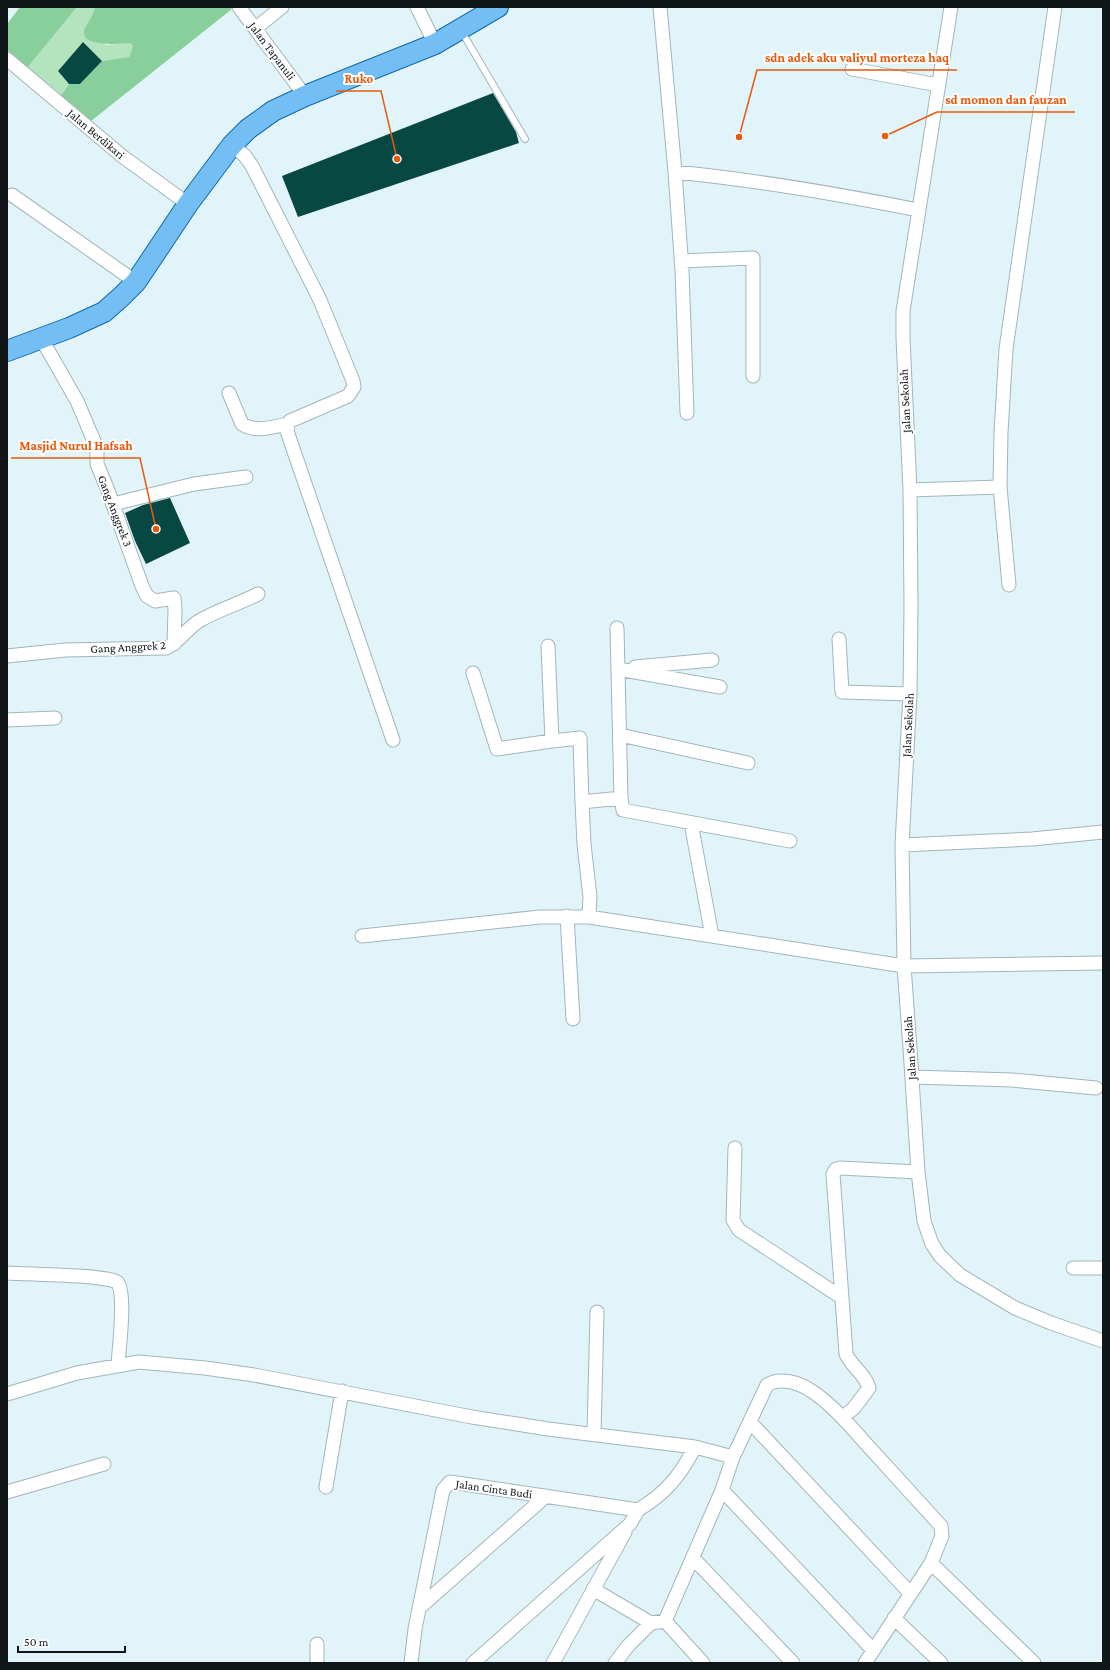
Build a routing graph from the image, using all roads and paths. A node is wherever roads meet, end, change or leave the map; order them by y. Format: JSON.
{"nodes":[{"id":1,"x":239,"y":7,"type":"edge"},
{"id":2,"x":282,"y":7,"type":"edge"},
{"id":3,"x":417,"y":7,"type":"edge"},
{"id":4,"x":498,"y":7,"type":"edge"},
{"id":5,"x":660,"y":7,"type":"edge"},
{"id":6,"x":951,"y":7,"type":"edge"},
{"id":7,"x":1055,"y":7,"type":"edge"},
{"id":8,"x":256,"y":28,"type":"junction"},
{"id":9,"x":460,"y":29,"type":"junction"},
{"id":10,"x":435,"y":44,"type":"junction"},
{"id":11,"x":7,"y":59,"type":"edge"},
{"id":12,"x":852,"y":69,"type":"dead end"},
{"id":13,"x":938,"y":85,"type":"junction"},
{"id":14,"x":305,"y":96,"type":"junction"},
{"id":15,"x":525,"y":139,"type":"dead end"},
{"id":16,"x":232,"y":145,"type":"junction"},
{"id":17,"x":675,"y":172,"type":"junction"},
{"id":18,"x":12,"y":195,"type":"dead end"},
{"id":19,"x":188,"y":204,"type":"junction"},
{"id":20,"x":918,"y":210,"type":"junction"},
{"id":21,"x":681,"y":261,"type":"junction"},
{"id":22,"x":136,"y":282,"type":"junction"},
{"id":23,"x":41,"y":338,"type":"junction"},
{"id":24,"x":7,"y":351,"type":"edge"},
{"id":25,"x":753,"y":376,"type":"dead end"},
{"id":26,"x":229,"y":393,"type":"dead end"},
{"id":27,"x":688,"y":413,"type":"dead end"},
{"id":28,"x":288,"y":424,"type":"junction"},
{"id":29,"x":246,"y":476,"type":"dead end"},
{"id":30,"x":1000,"y":487,"type":"junction"},
{"id":31,"x":910,"y":490,"type":"junction"},
{"id":32,"x":113,"y":504,"type":"junction"},
{"id":33,"x":1009,"y":585,"type":"dead end"},
{"id":34,"x":258,"y":594,"type":"dead end"},
{"id":35,"x":617,"y":628,"type":"dead end"},
{"id":36,"x":839,"y":638,"type":"dead end"},
{"id":37,"x":174,"y":644,"type":"junction"},
{"id":38,"x":548,"y":646,"type":"dead end"},
{"id":39,"x":7,"y":656,"type":"edge"},
{"id":40,"x":712,"y":660,"type":"dead end"},
{"id":41,"x":618,"y":669,"type":"junction"},
{"id":42,"x":473,"y":673,"type":"dead end"},
{"id":43,"x":720,"y":687,"type":"dead end"},
{"id":44,"x":910,"y":694,"type":"junction"},
{"id":45,"x":55,"y":718,"type":"dead end"},
{"id":46,"x":7,"y":720,"type":"edge"},
{"id":47,"x":620,"y":735,"type":"junction"},
{"id":48,"x":393,"y":740,"type":"dead end"},
{"id":49,"x":552,"y":740,"type":"junction"},
{"id":50,"x":748,"y":763,"type":"dead end"},
{"id":51,"x":621,"y":798,"type":"junction"},
{"id":52,"x":582,"y":802,"type":"junction"},
{"id":53,"x":691,"y":823,"type":"junction"},
{"id":54,"x":1103,"y":832,"type":"edge"},
{"id":55,"x":790,"y":841,"type":"dead end"},
{"id":56,"x":902,"y":845,"type":"junction"},
{"id":57,"x":567,"y":916,"type":"junction"},
{"id":58,"x":589,"y":917,"type":"junction"},
{"id":59,"x":362,"y":936,"type":"dead end"},
{"id":60,"x":712,"y":936,"type":"junction"},
{"id":61,"x":1103,"y":963,"type":"edge"},
{"id":62,"x":904,"y":966,"type":"junction"},
{"id":63,"x":573,"y":1019,"type":"dead end"},
{"id":64,"x":912,"y":1077,"type":"junction"},
{"id":65,"x":1096,"y":1088,"type":"dead end"},
{"id":66,"x":735,"y":1148,"type":"dead end"},
{"id":67,"x":918,"y":1172,"type":"junction"},
{"id":68,"x":1073,"y":1268,"type":"dead end"},
{"id":69,"x":1103,"y":1268,"type":"edge"},
{"id":70,"x":7,"y":1273,"type":"edge"},
{"id":71,"x":841,"y":1297,"type":"junction"},
{"id":72,"x":597,"y":1312,"type":"dead end"},
{"id":73,"x":1103,"y":1341,"type":"edge"},
{"id":74,"x":118,"y":1365,"type":"junction"},
{"id":75,"x":342,"y":1391,"type":"junction"},
{"id":76,"x":7,"y":1394,"type":"edge"},
{"id":77,"x":843,"y":1417,"type":"junction"},
{"id":78,"x":750,"y":1422,"type":"junction"},
{"id":79,"x":594,"y":1434,"type":"junction"},
{"id":80,"x":695,"y":1447,"type":"junction"},
{"id":81,"x":733,"y":1457,"type":"junction"},
{"id":82,"x":104,"y":1464,"type":"dead end"},
{"id":83,"x":326,"y":1487,"type":"dead end"},
{"id":84,"x":722,"y":1490,"type":"junction"},
{"id":85,"x":7,"y":1492,"type":"edge"},
{"id":86,"x":546,"y":1496,"type":"junction"},
{"id":87,"x":638,"y":1510,"type":"junction"},
{"id":88,"x":630,"y":1524,"type":"junction"},
{"id":89,"x":693,"y":1558,"type":"junction"},
{"id":90,"x":931,"y":1563,"type":"junction"},
{"id":91,"x":593,"y":1589,"type":"junction"},
{"id":92,"x":910,"y":1594,"type":"junction"},
{"id":93,"x":419,"y":1608,"type":"junction"},
{"id":94,"x":894,"y":1618,"type":"junction"},
{"id":95,"x":665,"y":1621,"type":"junction"},
{"id":96,"x":651,"y":1623,"type":"junction"},
{"id":97,"x":317,"y":1644,"type":"dead end"},
{"id":98,"x":873,"y":1650,"type":"junction"},
{"id":99,"x":317,"y":1663,"type":"edge"},
{"id":100,"x":411,"y":1663,"type":"edge"},
{"id":101,"x":474,"y":1663,"type":"edge"},
{"id":102,"x":553,"y":1663,"type":"edge"},
{"id":103,"x":615,"y":1663,"type":"edge"},
{"id":104,"x":702,"y":1663,"type":"edge"},
{"id":105,"x":793,"y":1663,"type":"edge"},
{"id":106,"x":865,"y":1663,"type":"edge"},
{"id":107,"x":941,"y":1663,"type":"edge"},
{"id":108,"x":1034,"y":1663,"type":"edge"}],
"edges":[{"from":1,"to":8,"type":"street","name":"Jalan Tapanuli"},
{"from":2,"to":8,"type":"street"},
{"from":3,"to":10,"type":"street"},
{"from":4,"to":9,"type":"main road"},
{"from":5,"to":17,"type":"street"},
{"from":6,"to":13,"type":"street","name":"Jalan Sekolah"},
{"from":7,"to":30,"type":"street"},
{"from":8,"to":14,"type":"street","name":"Jalan Tapanuli"},
{"from":9,"to":10,"type":"main road"},
{"from":9,"to":15,"type":"lane"},
{"from":10,"to":14,"type":"main road"},
{"from":11,"to":19,"type":"street","name":"Jalan Berdikari"},
{"from":12,"to":13,"type":"street"},
{"from":13,"to":20,"type":"street","name":"Jalan Sekolah"},
{"from":14,"to":16,"type":"main road"},
{"from":16,"to":19,"type":"main road"},
{"from":16,"to":28,"type":"street"},
{"from":17,"to":20,"type":"street"},
{"from":17,"to":21,"type":"street"},
{"from":18,"to":22,"type":"street"},
{"from":19,"to":22,"type":"main road"},
{"from":20,"to":31,"type":"street","name":"Jalan Sekolah"},
{"from":21,"to":25,"type":"street"},
{"from":21,"to":27,"type":"street"},
{"from":22,"to":23,"type":"main road"},
{"from":23,"to":24,"type":"main road"},
{"from":23,"to":32,"type":"street","name":"Gang Anggrek 3"},
{"from":26,"to":28,"type":"street"},
{"from":28,"to":48,"type":"street"},
{"from":29,"to":32,"type":"street"},
{"from":30,"to":31,"type":"street"},
{"from":30,"to":33,"type":"street"},
{"from":31,"to":44,"type":"street","name":"Jalan Sekolah"},
{"from":32,"to":37,"type":"street","name":"Gang Anggrek 3"},
{"from":34,"to":37,"type":"street","name":"Gang Anggrek 2"},
{"from":35,"to":41,"type":"street"},
{"from":36,"to":44,"type":"street"},
{"from":37,"to":39,"type":"street","name":"Gang Anggrek 2"},
{"from":38,"to":49,"type":"street"},
{"from":40,"to":41,"type":"street"},
{"from":41,"to":43,"type":"street"},
{"from":41,"to":47,"type":"street"},
{"from":42,"to":49,"type":"street"},
{"from":44,"to":56,"type":"street","name":"Jalan Sekolah"},
{"from":45,"to":46,"type":"street"},
{"from":47,"to":50,"type":"street"},
{"from":47,"to":51,"type":"street"},
{"from":49,"to":52,"type":"street"},
{"from":51,"to":52,"type":"street"},
{"from":51,"to":53,"type":"street"},
{"from":52,"to":58,"type":"street"},
{"from":53,"to":55,"type":"street"},
{"from":53,"to":60,"type":"street"},
{"from":54,"to":56,"type":"street"},
{"from":56,"to":62,"type":"street","name":"Jalan Sekolah"},
{"from":57,"to":58,"type":"street"},
{"from":57,"to":59,"type":"street"},
{"from":57,"to":63,"type":"street"},
{"from":58,"to":60,"type":"street"},
{"from":60,"to":62,"type":"street"},
{"from":61,"to":62,"type":"street"},
{"from":62,"to":64,"type":"street","name":"Jalan Sekolah"},
{"from":64,"to":65,"type":"street"},
{"from":64,"to":67,"type":"street","name":"Jalan Sekolah"},
{"from":66,"to":71,"type":"street"},
{"from":67,"to":71,"type":"street"},
{"from":67,"to":73,"type":"street","name":"Jalan Sekolah"},
{"from":68,"to":69,"type":"street"},
{"from":70,"to":74,"type":"street"},
{"from":71,"to":77,"type":"street"},
{"from":72,"to":79,"type":"street"},
{"from":74,"to":75,"type":"street"},
{"from":74,"to":76,"type":"street"},
{"from":75,"to":79,"type":"street"},
{"from":75,"to":83,"type":"street"},
{"from":77,"to":78,"type":"street"},
{"from":77,"to":90,"type":"street"},
{"from":78,"to":81,"type":"street"},
{"from":78,"to":92,"type":"street"},
{"from":79,"to":80,"type":"street"},
{"from":80,"to":81,"type":"street"},
{"from":80,"to":87,"type":"street"},
{"from":81,"to":84,"type":"street"},
{"from":82,"to":85,"type":"street"},
{"from":84,"to":89,"type":"street"},
{"from":84,"to":98,"type":"street"},
{"from":86,"to":87,"type":"street","name":"Jalan Cinta Budi"},
{"from":86,"to":93,"type":"street"},
{"from":86,"to":93,"type":"street","name":"Jalan Cinta Budi"},
{"from":87,"to":88,"type":"street"},
{"from":88,"to":91,"type":"street"},
{"from":88,"to":101,"type":"street"},
{"from":89,"to":95,"type":"street"},
{"from":89,"to":105,"type":"street"},
{"from":90,"to":92,"type":"street"},
{"from":90,"to":108,"type":"street"},
{"from":91,"to":96,"type":"street"},
{"from":91,"to":102,"type":"street"},
{"from":92,"to":94,"type":"street"},
{"from":93,"to":100,"type":"street","name":"Jalan Cinta Budi"},
{"from":94,"to":98,"type":"street"},
{"from":94,"to":107,"type":"street"},
{"from":95,"to":96,"type":"street"},
{"from":95,"to":104,"type":"street"},
{"from":96,"to":103,"type":"street"},
{"from":97,"to":99,"type":"street"},
{"from":98,"to":106,"type":"street"}]}
